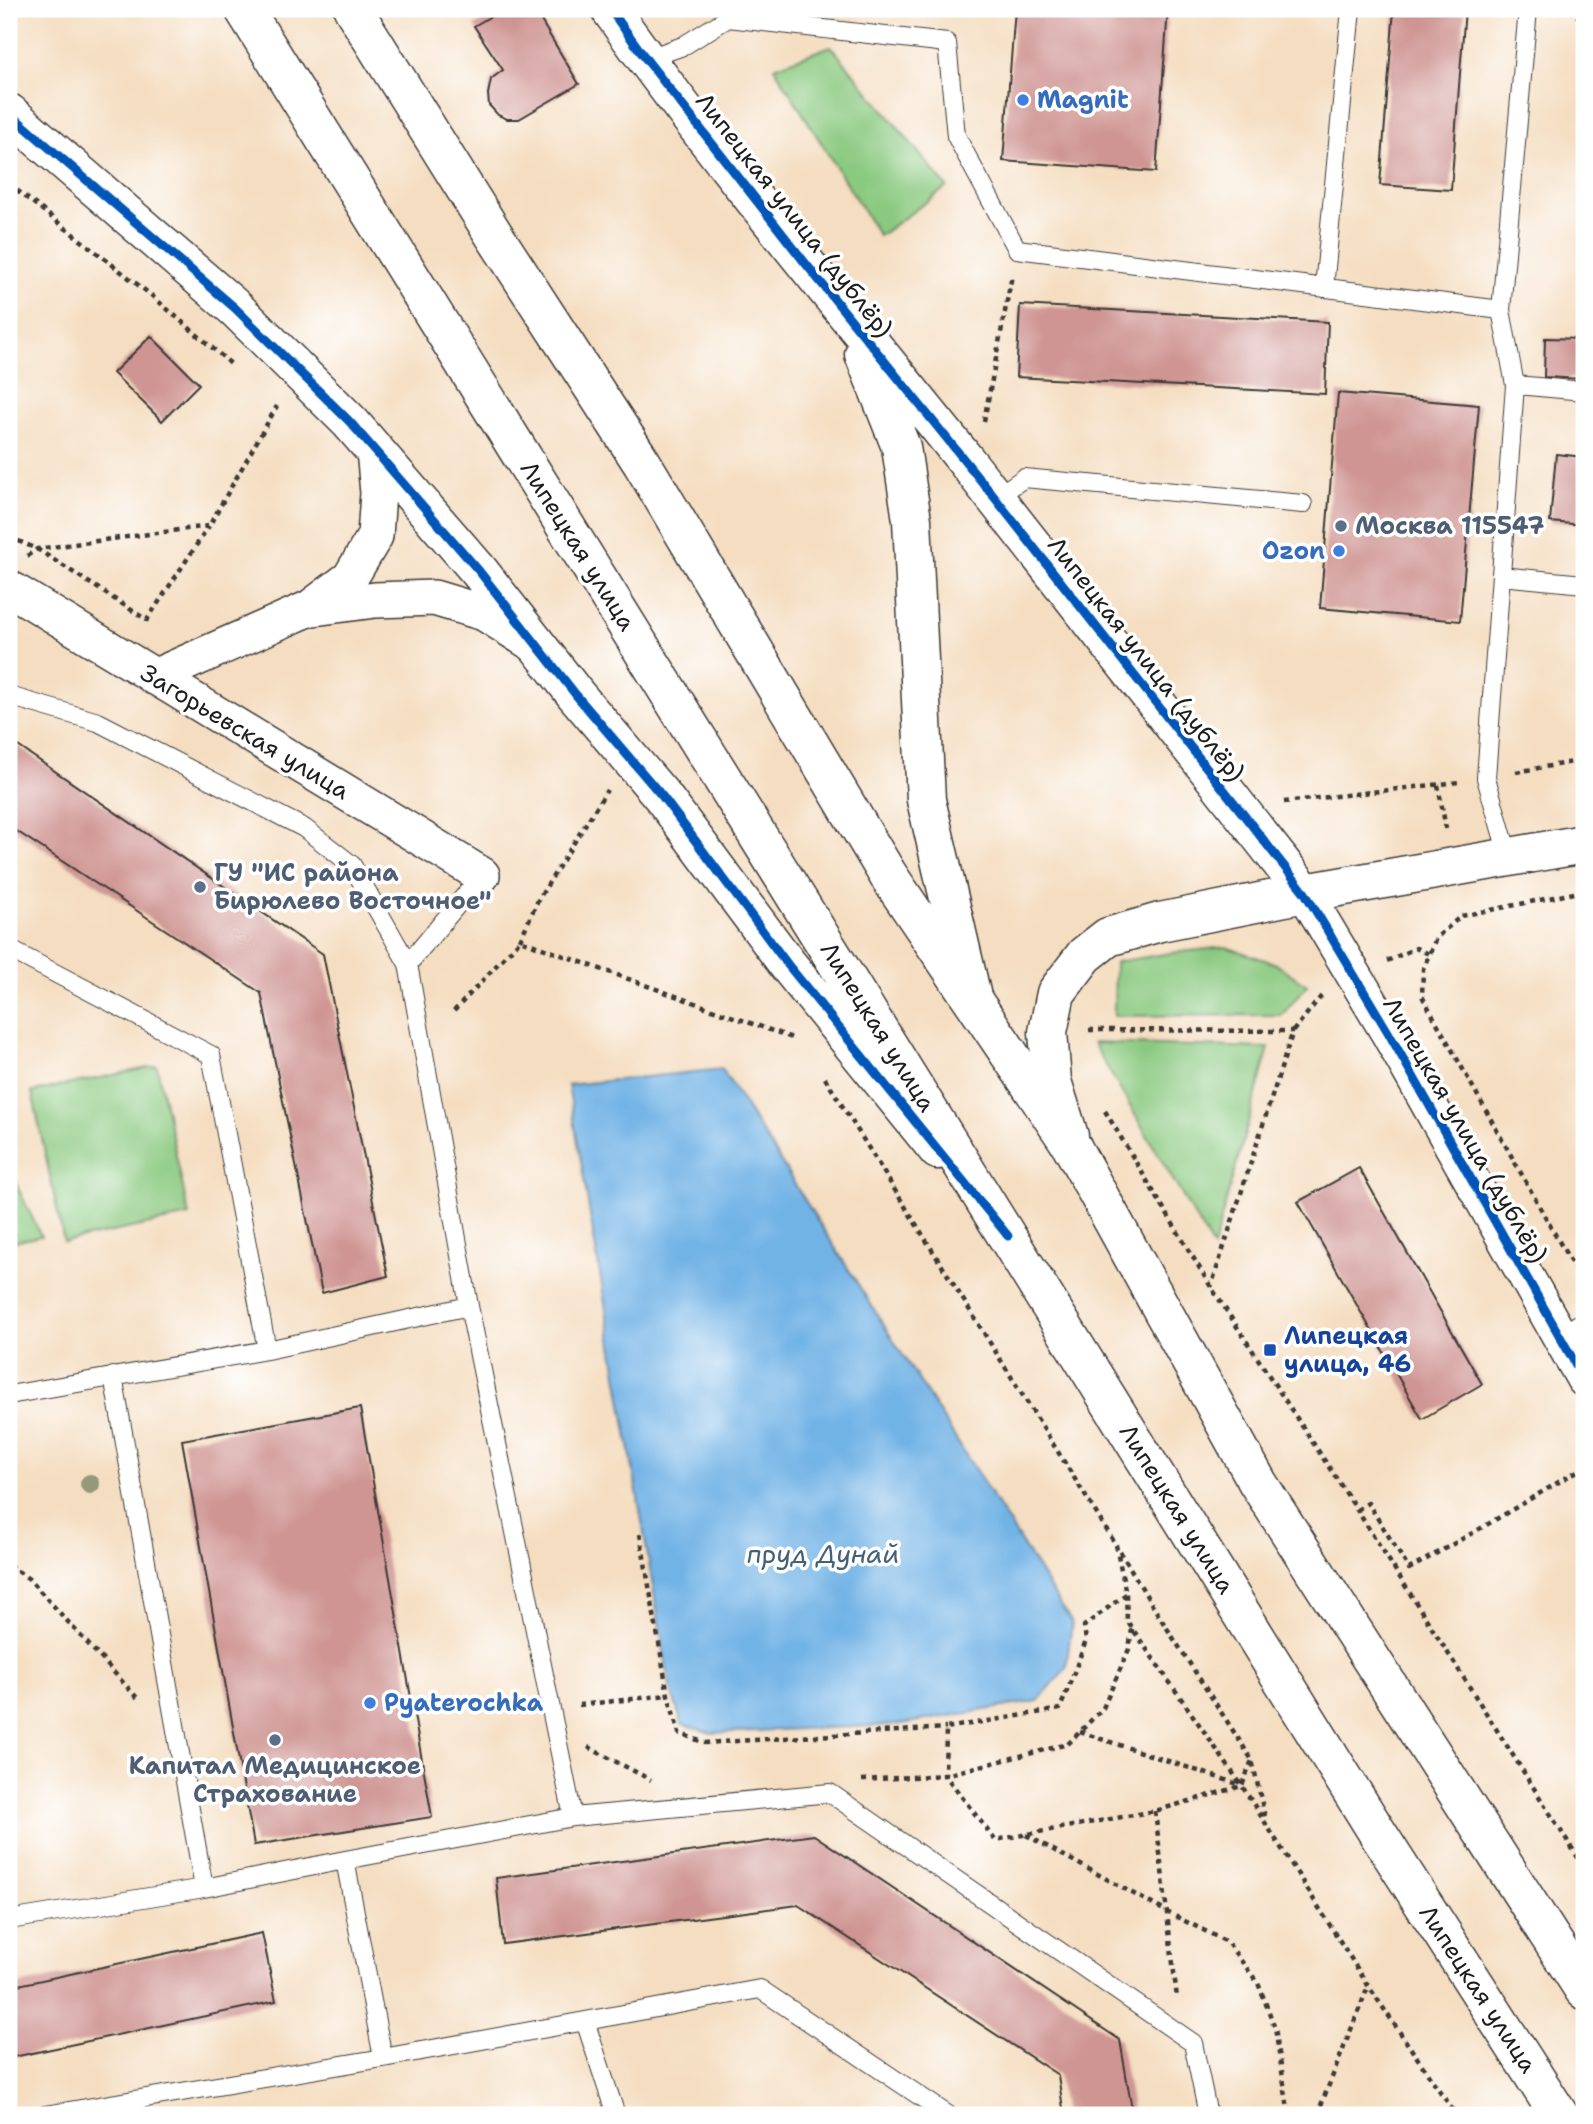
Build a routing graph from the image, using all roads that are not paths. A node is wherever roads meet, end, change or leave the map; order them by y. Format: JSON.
{"nodes":[{"id":1,"x":244,"y":9,"type":"edge"},
{"id":2,"x":353,"y":9,"type":"edge"},
{"id":3,"x":610,"y":9,"type":"edge"},
{"id":4,"x":1351,"y":9,"type":"edge"},
{"id":5,"x":1528,"y":9,"type":"edge"},
{"id":6,"x":646,"y":59,"type":"junction"},
{"id":7,"x":9,"y":113,"type":"edge"},
{"id":8,"x":806,"y":264,"type":"junction"},
{"id":9,"x":1324,"y":288,"type":"junction"},
{"id":10,"x":1501,"y":310,"type":"junction"},
{"id":11,"x":1515,"y":385,"type":"junction"},
{"id":12,"x":1584,"y":391,"type":"edge"},
{"id":13,"x":374,"y":450,"type":"junction"},
{"id":14,"x":995,"y":498,"type":"junction"},
{"id":15,"x":1303,"y":504,"type":"dead end"},
{"id":16,"x":1501,"y":576,"type":"junction"},
{"id":17,"x":1584,"y":584,"type":"edge"},
{"id":18,"x":9,"y":588,"type":"edge"},
{"id":19,"x":310,"y":608,"type":"junction"},
{"id":20,"x":540,"y":648,"type":"junction"},
{"id":21,"x":154,"y":677,"type":"junction"},
{"id":22,"x":9,"y":696,"type":"edge"},
{"id":23,"x":1584,"y":844,"type":"edge"},
{"id":24,"x":1509,"y":858,"type":"junction"},
{"id":25,"x":482,"y":875,"type":"joint"},
{"id":26,"x":1305,"y":893,"type":"junction"},
{"id":27,"x":9,"y":949,"type":"edge"},
{"id":28,"x":408,"y":964,"type":"junction"},
{"id":29,"x":972,"y":999,"type":"junction"},
{"id":30,"x":1071,"y":1145,"type":"junction"},
{"id":31,"x":1008,"y":1236,"type":"junction"},
{"id":32,"x":470,"y":1306,"type":"junction"},
{"id":33,"x":1572,"y":1328,"type":"edge"},
{"id":34,"x":267,"y":1350,"type":"junction"},
{"id":35,"x":113,"y":1376,"type":"junction"},
{"id":36,"x":1584,"y":1379,"type":"edge"},
{"id":37,"x":9,"y":1395,"type":"edge"},
{"id":38,"x":573,"y":1817,"type":"junction"},
{"id":39,"x":345,"y":1860,"type":"junction"},
{"id":40,"x":204,"y":1888,"type":"junction"},
{"id":41,"x":9,"y":1920,"type":"edge"},
{"id":42,"x":1584,"y":1990,"type":"edge"},
{"id":43,"x":585,"y":2021,"type":"junction"},
{"id":44,"x":383,"y":2058,"type":"junction"},
{"id":45,"x":45,"y":2115,"type":"edge"},
{"id":46,"x":616,"y":2115,"type":"edge"},
{"id":47,"x":948,"y":2115,"type":"edge"},
{"id":48,"x":1208,"y":2115,"type":"edge"},
{"id":49,"x":1559,"y":2115,"type":"edge"}],
"edges":[{"from":1,"to":31,"type":"main road","name":"Липецкая улица"},
{"from":2,"to":29,"type":"main road"},
{"from":3,"to":6,"type":"main road","name":"Липецкая улица (дублёр)"},
{"from":4,"to":9,"type":"lane"},
{"from":5,"to":10,"type":"lane"},
{"from":6,"to":8,"type":"main road","name":"Липецкая улица (дублёр)"},
{"from":6,"to":9,"type":"lane"},
{"from":7,"to":13,"type":"main road"},
{"from":8,"to":14,"type":"main road","name":"Липецкая улица (дублёр)"},
{"from":8,"to":29,"type":"main road"},
{"from":9,"to":10,"type":"lane"},
{"from":10,"to":11,"type":"lane"},
{"from":11,"to":12,"type":"lane"},
{"from":11,"to":16,"type":"lane"},
{"from":13,"to":19,"type":"street"},
{"from":13,"to":20,"type":"main road"},
{"from":14,"to":15,"type":"lane"},
{"from":14,"to":26,"type":"main road","name":"Липецкая улица (дублёр)"},
{"from":16,"to":17,"type":"lane"},
{"from":16,"to":24,"type":"lane"},
{"from":18,"to":21,"type":"street","name":"Загорьевская улица"},
{"from":19,"to":20,"type":"street"},
{"from":19,"to":21,"type":"street"},
{"from":20,"to":31,"type":"main road"},
{"from":21,"to":25,"type":"street","name":"Загорьевская улица"},
{"from":22,"to":28,"type":"lane"},
{"from":23,"to":24,"type":"main road"},
{"from":24,"to":26,"type":"main road"},
{"from":25,"to":28,"type":"lane"},
{"from":26,"to":30,"type":"main road"},
{"from":26,"to":33,"type":"street","name":"Липецкая улица (дублёр)"},
{"from":27,"to":34,"type":"lane"},
{"from":28,"to":32,"type":"lane"},
{"from":29,"to":30,"type":"main road"},
{"from":30,"to":42,"type":"main road"},
{"from":31,"to":49,"type":"main road","name":"Липецкая улица"},
{"from":32,"to":34,"type":"lane"},
{"from":32,"to":38,"type":"lane"},
{"from":33,"to":36,"type":"street","name":"Липецкая улица (дублёр)"},
{"from":34,"to":35,"type":"lane"},
{"from":35,"to":37,"type":"lane"},
{"from":35,"to":40,"type":"lane"},
{"from":38,"to":39,"type":"lane"},
{"from":38,"to":48,"type":"lane"},
{"from":39,"to":40,"type":"lane"},
{"from":39,"to":44,"type":"lane"},
{"from":40,"to":41,"type":"lane"},
{"from":43,"to":44,"type":"lane"},
{"from":43,"to":46,"type":"lane"},
{"from":43,"to":47,"type":"lane"},
{"from":44,"to":45,"type":"lane"}]}
